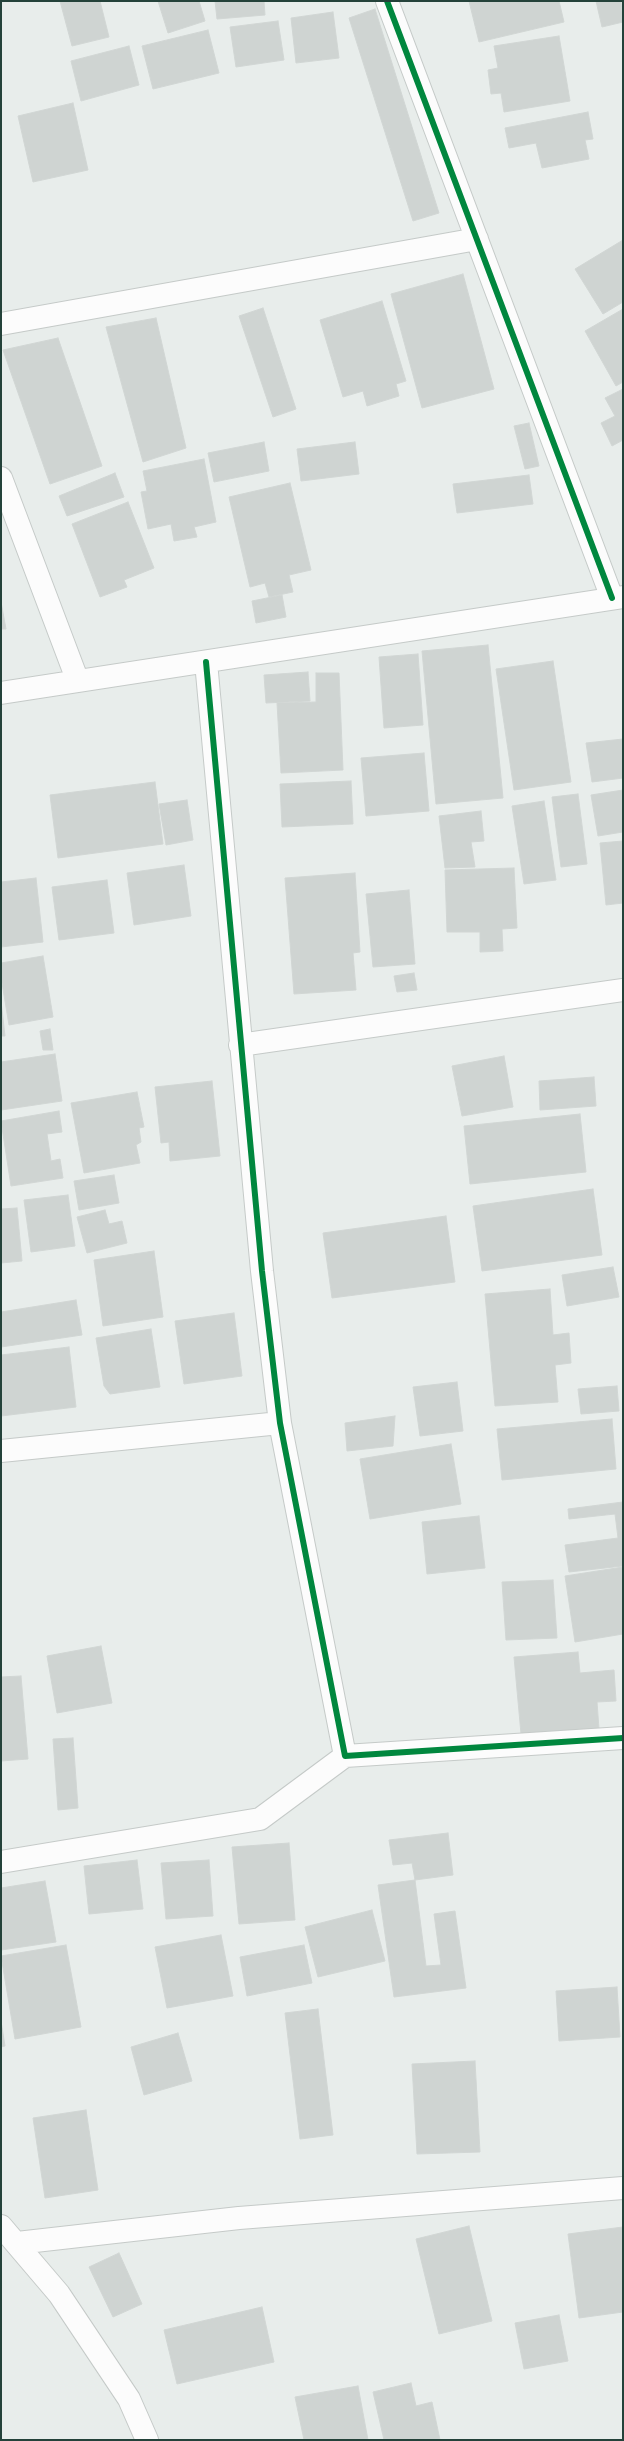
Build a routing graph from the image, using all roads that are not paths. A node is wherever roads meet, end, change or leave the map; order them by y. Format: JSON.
{"nodes":[{"id":1,"x":387,"y":1,"type":"edge"},
{"id":2,"x":477,"y":239,"type":"junction"},
{"id":3,"x":1,"y":324,"type":"edge"},
{"id":4,"x":1,"y":478,"type":"edge"},
{"id":5,"x":618,"y":597,"type":"edge"},
{"id":6,"x":206,"y":662,"type":"junction"},
{"id":7,"x":77,"y":680,"type":"junction"},
{"id":8,"x":1,"y":693,"type":"edge"},
{"id":9,"x":623,"y":990,"type":"edge"},
{"id":10,"x":240,"y":1045,"type":"junction"},
{"id":11,"x":280,"y":1423,"type":"junction"},
{"id":12,"x":1,"y":1451,"type":"edge"},
{"id":13,"x":623,"y":1738,"type":"edge"},
{"id":14,"x":345,"y":1756,"type":"junction"},
{"id":15,"x":1,"y":1862,"type":"edge"},
{"id":16,"x":623,"y":2188,"type":"edge"},
{"id":17,"x":1,"y":2226,"type":"edge"},
{"id":18,"x":18,"y":2243,"type":"junction"},
{"id":19,"x":147,"y":2440,"type":"edge"}],
"edges":[{"from":1,"to":2,"type":"street"},
{"from":2,"to":3,"type":"street"},
{"from":2,"to":5,"type":"street"},
{"from":4,"to":7,"type":"street"},
{"from":5,"to":6,"type":"street"},
{"from":6,"to":7,"type":"street"},
{"from":6,"to":10,"type":"street"},
{"from":7,"to":8,"type":"street"},
{"from":9,"to":10,"type":"street"},
{"from":10,"to":11,"type":"street"},
{"from":11,"to":12,"type":"street"},
{"from":11,"to":14,"type":"street"},
{"from":13,"to":14,"type":"street"},
{"from":14,"to":15,"type":"street"},
{"from":16,"to":18,"type":"street"},
{"from":17,"to":18,"type":"street"},
{"from":18,"to":19,"type":"street"}]}
